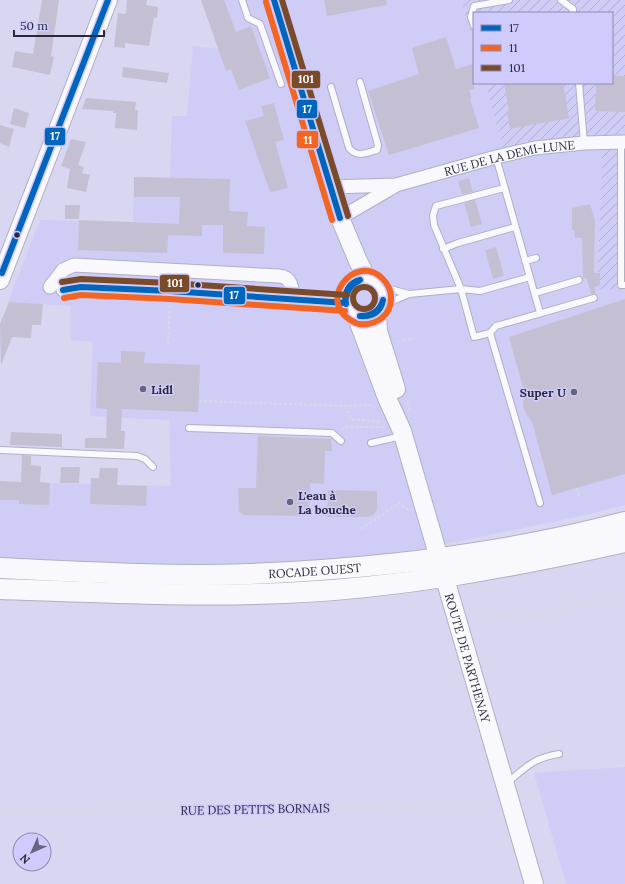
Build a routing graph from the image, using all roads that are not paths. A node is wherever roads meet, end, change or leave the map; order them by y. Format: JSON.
{"nodes":[{"id":1,"x":108,"y":0,"type":"edge"},
{"id":2,"x":242,"y":0,"type":"edge"},
{"id":3,"x":274,"y":0,"type":"edge"},
{"id":4,"x":509,"y":0,"type":"edge"},
{"id":5,"x":561,"y":0,"type":"edge"},
{"id":6,"x":573,"y":12,"type":"edge"},
{"id":7,"x":473,"y":23,"type":"edge"},
{"id":8,"x":360,"y":82,"type":"dead end"},
{"id":9,"x":281,"y":84,"type":"dead end"},
{"id":10,"x":579,"y":84,"type":"edge"},
{"id":11,"x":331,"y":87,"type":"dead end"},
{"id":12,"x":623,"y":142,"type":"edge"},
{"id":13,"x":584,"y":143,"type":"junction"},
{"id":14,"x":496,"y":157,"type":"junction"},
{"id":15,"x":396,"y":185,"type":"junction"},
{"id":16,"x":330,"y":187,"type":"junction"},
{"id":17,"x":504,"y":188,"type":"junction"},
{"id":18,"x":340,"y":218,"type":"junction"},
{"id":19,"x":515,"y":227,"type":"junction"},
{"id":20,"x":444,"y":249,"type":"junction"},
{"id":21,"x":536,"y":258,"type":"dead end"},
{"id":22,"x":525,"y":261,"type":"junction"},
{"id":23,"x":530,"y":277,"type":"junction"},
{"id":24,"x":0,"y":280,"type":"edge"},
{"id":25,"x":579,"y":280,"type":"dead end"},
{"id":26,"x":374,"y":283,"type":"junction"},
{"id":27,"x":625,"y":285,"type":"edge"},
{"id":28,"x":50,"y":287,"type":"dead end"},
{"id":29,"x":63,"y":290,"type":"dead end"},
{"id":30,"x":461,"y":290,"type":"junction"},
{"id":31,"x":534,"y":293,"type":"junction"},
{"id":32,"x":409,"y":294,"type":"junction"},
{"id":33,"x":292,"y":298,"type":"junction"},
{"id":34,"x":594,"y":298,"type":"dead end"},
{"id":35,"x":351,"y":301,"type":"junction"},
{"id":36,"x":379,"y":309,"type":"junction"},
{"id":37,"x":540,"y":313,"type":"junction"},
{"id":38,"x":490,"y":333,"type":"junction"},
{"id":39,"x":189,"y":428,"type":"dead end"},
{"id":40,"x":403,"y":433,"type":"junction"},
{"id":41,"x":338,"y":439,"type":"road end"},
{"id":42,"x":371,"y":443,"type":"dead end"},
{"id":43,"x":0,"y":450,"type":"edge"},
{"id":44,"x":153,"y":467,"type":"dead end"},
{"id":45,"x":540,"y":503,"type":"dead end"},
{"id":46,"x":625,"y":522,"type":"edge"},
{"id":47,"x":625,"y":542,"type":"edge"},
{"id":48,"x":440,"y":557,"type":"junction"},
{"id":49,"x":0,"y":568,"type":"edge"},
{"id":50,"x":446,"y":577,"type":"junction"},
{"id":51,"x":0,"y":589,"type":"edge"},
{"id":52,"x":559,"y":754,"type":"dead end"},
{"id":53,"x":507,"y":790,"type":"junction"},
{"id":54,"x":534,"y":884,"type":"edge"}],
"edges":[{"from":1,"to":24,"type":"main road"},
{"from":2,"to":9,"type":"lane"},
{"from":3,"to":16,"type":"main road","name":"ROUTE DE PARTHENAY"},
{"from":4,"to":7,"type":"lane"},
{"from":5,"to":6,"type":"lane"},
{"from":8,"to":11,"type":"lane"},
{"from":10,"to":13,"type":"lane"},
{"from":12,"to":13,"type":"street","name":"RUE DE LA DEMI-LUNE"},
{"from":12,"to":27,"type":"lane"},
{"from":13,"to":14,"type":"street","name":"RUE DE LA DEMI-LUNE"},
{"from":14,"to":15,"type":"street","name":"RUE DE LA DEMI-LUNE"},
{"from":14,"to":17,"type":"lane"},
{"from":15,"to":16,"type":"street","name":"RUE DE LA DEMI-LUNE"},
{"from":15,"to":18,"type":"street","name":"RUE DE LA DEMI-LUNE"},
{"from":16,"to":18,"type":"main road","name":"ROUTE DE PARTHENAY"},
{"from":17,"to":19,"type":"lane"},
{"from":17,"to":20,"type":"lane"},
{"from":18,"to":26,"type":"main road","name":"ROUTE DE PARTHENAY"},
{"from":18,"to":35,"type":"main road","name":"ROUTE DE PARTHENAY"},
{"from":19,"to":20,"type":"lane"},
{"from":19,"to":22,"type":"lane"},
{"from":20,"to":30,"type":"lane"},
{"from":21,"to":22,"type":"lane"},
{"from":22,"to":23,"type":"lane"},
{"from":23,"to":30,"type":"lane"},
{"from":23,"to":31,"type":"lane"},
{"from":25,"to":31,"type":"lane"},
{"from":26,"to":32,"type":"lane"},
{"from":26,"to":35,"type":"main road"},
{"from":26,"to":36,"type":"main road"},
{"from":28,"to":33,"type":"street"},
{"from":29,"to":33,"type":"street"},
{"from":30,"to":32,"type":"lane"},
{"from":30,"to":38,"type":"lane"},
{"from":31,"to":37,"type":"lane"},
{"from":32,"to":36,"type":"lane"},
{"from":33,"to":35,"type":"street"},
{"from":34,"to":37,"type":"lane"},
{"from":35,"to":36,"type":"main road"},
{"from":35,"to":40,"type":"main road","name":"ROUTE DE PARTHENAY"},
{"from":36,"to":40,"type":"main road","name":"ROUTE DE PARTHENAY"},
{"from":37,"to":38,"type":"lane"},
{"from":38,"to":45,"type":"lane"},
{"from":39,"to":41,"type":"lane"},
{"from":40,"to":42,"type":"lane"},
{"from":40,"to":48,"type":"main road","name":"ROUTE DE PARTHENAY"},
{"from":43,"to":44,"type":"lane"},
{"from":46,"to":48,"type":"main road","name":"ROCADE OUEST"},
{"from":47,"to":50,"type":"main road"},
{"from":48,"to":49,"type":"main road","name":"ROCADE OUEST"},
{"from":48,"to":50,"type":"main road","name":"ROUTE DE PARTHENAY"},
{"from":50,"to":51,"type":"main road"},
{"from":50,"to":53,"type":"main road","name":"ROUTE DE PARTHENAY"},
{"from":52,"to":53,"type":"lane"},
{"from":53,"to":54,"type":"main road","name":"ROUTE DE PARTHENAY"}]}
